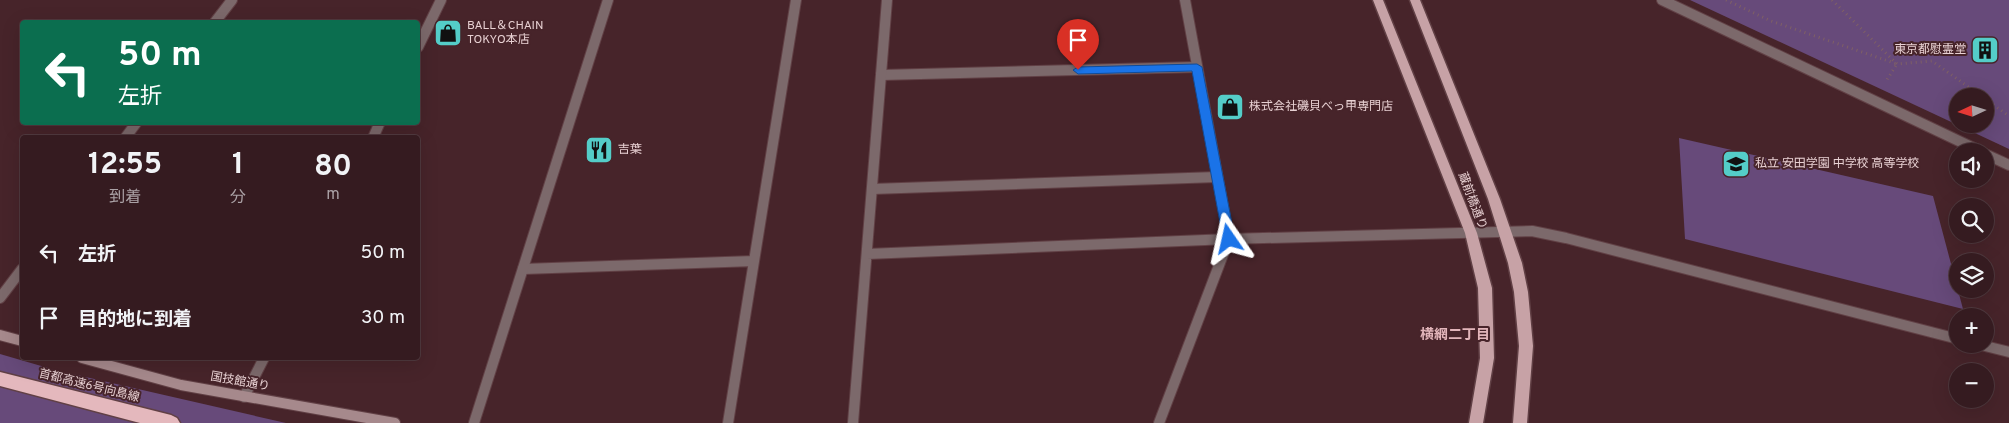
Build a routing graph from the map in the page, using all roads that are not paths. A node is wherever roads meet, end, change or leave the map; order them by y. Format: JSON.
{"nodes":[{"id":1,"x":232,"y":0,"type":"edge"},
{"id":2,"x":441,"y":0,"type":"edge"},
{"id":3,"x":608,"y":0,"type":"edge"},
{"id":4,"x":796,"y":0,"type":"edge"},
{"id":5,"x":887,"y":0,"type":"edge"},
{"id":6,"x":1184,"y":0,"type":"edge"},
{"id":7,"x":1378,"y":0,"type":"edge"},
{"id":8,"x":1415,"y":0,"type":"edge"},
{"id":9,"x":1662,"y":0,"type":"edge"},
{"id":10,"x":217,"y":20,"type":"edge"},
{"id":11,"x":420,"y":43,"type":"edge"},
{"id":12,"x":1197,"y":67,"type":"junction"},
{"id":13,"x":881,"y":75,"type":"junction"},
{"id":14,"x":1963,"y":143,"type":"edge"},
{"id":15,"x":1994,"y":158,"type":"edge"},
{"id":16,"x":2009,"y":165,"type":"edge"},
{"id":17,"x":1217,"y":177,"type":"junction"},
{"id":18,"x":872,"y":189,"type":"junction"},
{"id":19,"x":1505,"y":232,"type":"junction"},
{"id":20,"x":1470,"y":233,"type":"junction"},
{"id":21,"x":1229,"y":239,"type":"junction"},
{"id":22,"x":867,"y":254,"type":"junction"},
{"id":23,"x":754,"y":261,"type":"junction"},
{"id":24,"x":523,"y":269,"type":"junction"},
{"id":25,"x":20,"y":272,"type":"edge"},
{"id":26,"x":0,"y":298,"type":"edge"},
{"id":27,"x":0,"y":335,"type":"edge"},
{"id":28,"x":1949,"y":337,"type":"edge"},
{"id":29,"x":20,"y":340,"type":"edge"},
{"id":30,"x":1994,"y":348,"type":"edge"},
{"id":31,"x":2009,"y":352,"type":"edge"},
{"id":32,"x":89,"y":360,"type":"edge"},
{"id":33,"x":263,"y":360,"type":"edge"},
{"id":34,"x":0,"y":379,"type":"edge"},
{"id":35,"x":244,"y":397,"type":"junction"},
{"id":36,"x":171,"y":423,"type":"edge"},
{"id":37,"x":395,"y":423,"type":"edge"},
{"id":38,"x":474,"y":423,"type":"edge"},
{"id":39,"x":728,"y":423,"type":"edge"},
{"id":40,"x":853,"y":423,"type":"edge"},
{"id":41,"x":1159,"y":423,"type":"edge"},
{"id":42,"x":1476,"y":423,"type":"edge"},
{"id":43,"x":1520,"y":423,"type":"edge"}],
"edges":[{"from":1,"to":10,"type":"street"},
{"from":2,"to":11,"type":"street"},
{"from":3,"to":24,"type":"street"},
{"from":4,"to":23,"type":"street"},
{"from":5,"to":13,"type":"street"},
{"from":6,"to":12,"type":"street"},
{"from":7,"to":20,"type":"main road","name":"蔵前橋通り"},
{"from":8,"to":19,"type":"main road","name":"蔵前橋通り"},
{"from":9,"to":14,"type":"street"},
{"from":12,"to":13,"type":"street"},
{"from":12,"to":17,"type":"street"},
{"from":13,"to":18,"type":"street"},
{"from":15,"to":16,"type":"street"},
{"from":17,"to":18,"type":"street"},
{"from":17,"to":21,"type":"street"},
{"from":18,"to":22,"type":"street"},
{"from":19,"to":20,"type":"street"},
{"from":19,"to":28,"type":"street"},
{"from":19,"to":43,"type":"main road","name":"蔵前橋通り"},
{"from":20,"to":21,"type":"street"},
{"from":20,"to":42,"type":"main road","name":"蔵前橋通り"},
{"from":21,"to":22,"type":"street"},
{"from":21,"to":41,"type":"street"},
{"from":22,"to":40,"type":"street"},
{"from":23,"to":24,"type":"street"},
{"from":23,"to":39,"type":"street"},
{"from":24,"to":38,"type":"street"},
{"from":25,"to":26,"type":"street"},
{"from":27,"to":29,"type":"street"},
{"from":30,"to":31,"type":"street"},
{"from":32,"to":35,"type":"street","name":"国技館通り"},
{"from":33,"to":35,"type":"street"},
{"from":34,"to":36,"type":"highway","name":"首都高速6号向島線"},
{"from":35,"to":37,"type":"street","name":"国技館通り"}]}
